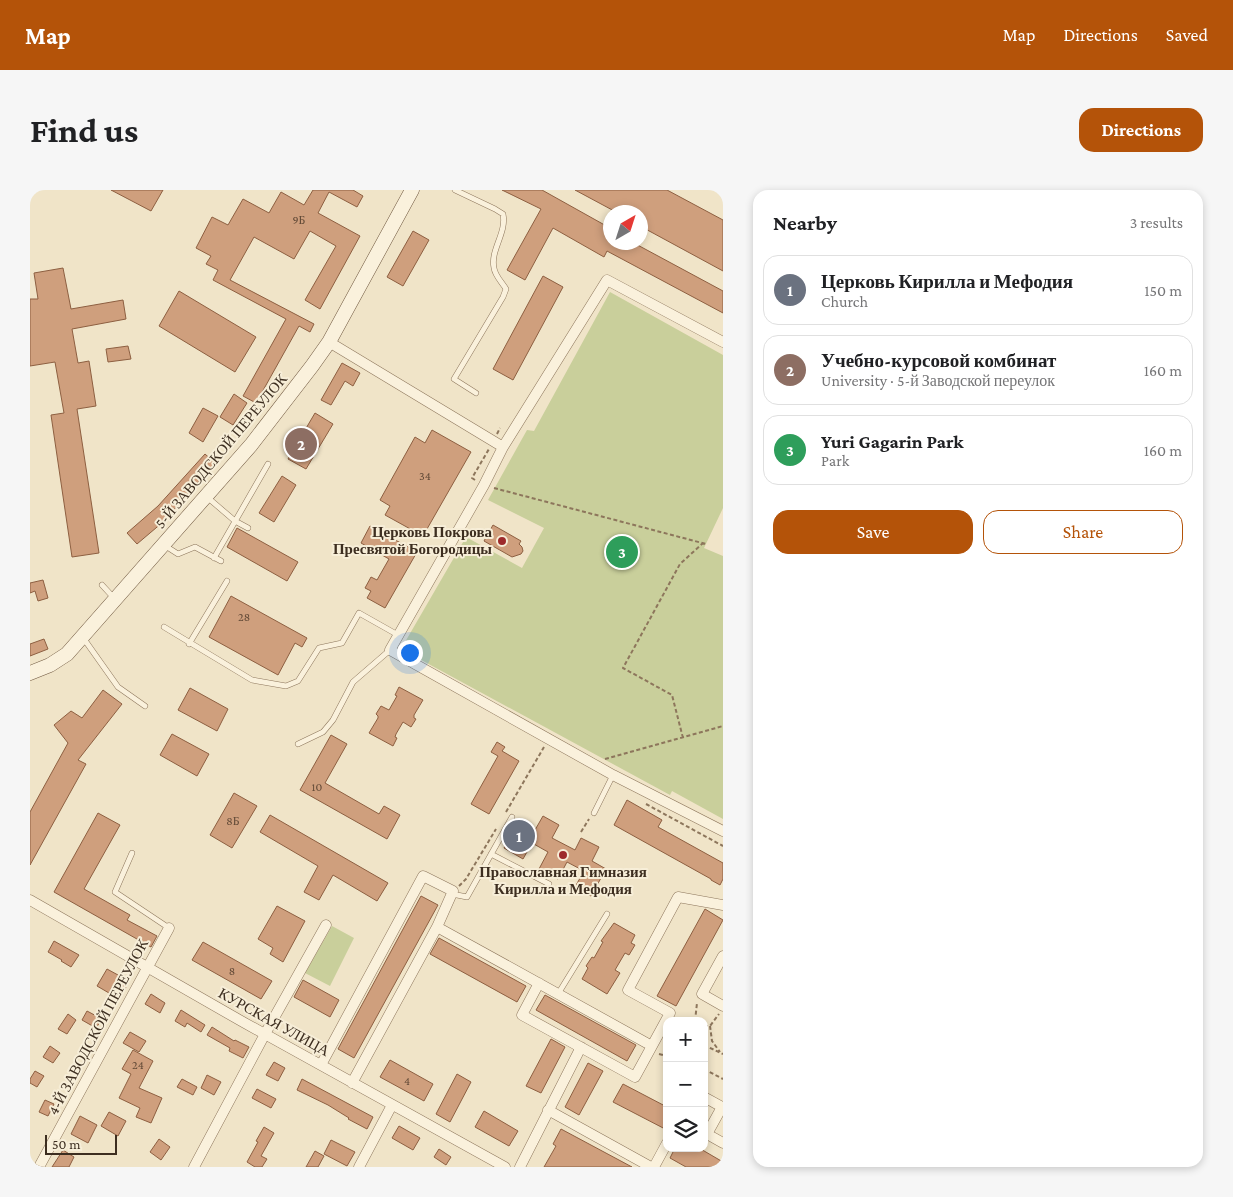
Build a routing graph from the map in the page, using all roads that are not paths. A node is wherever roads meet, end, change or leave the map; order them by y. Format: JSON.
{"nodes":[{"id":1,"x":412,"y":190,"type":"edge"},
{"id":2,"x":455,"y":190,"type":"edge"},
{"id":3,"x":329,"y":342,"type":"junction"},
{"id":4,"x":723,"y":342,"type":"edge"},
{"id":5,"x":476,"y":393,"type":"dead end"},
{"id":6,"x":503,"y":447,"type":"junction"},
{"id":7,"x":268,"y":464,"type":"dead end"},
{"id":8,"x":206,"y":497,"type":"junction"},
{"id":9,"x":235,"y":521,"type":"junction"},
{"id":10,"x":248,"y":528,"type":"dead end"},
{"id":11,"x":163,"y":545,"type":"junction"},
{"id":12,"x":214,"y":558,"type":"junction"},
{"id":13,"x":221,"y":562,"type":"dead end"},
{"id":14,"x":227,"y":581,"type":"dead end"},
{"id":15,"x":102,"y":585,"type":"dead end"},
{"id":16,"x":116,"y":600,"type":"junction"},
{"id":17,"x":164,"y":627,"type":"dead end"},
{"id":18,"x":82,"y":636,"type":"junction"},
{"id":19,"x":399,"y":636,"type":"junction"},
{"id":20,"x":189,"y":644,"type":"junction"},
{"id":21,"x":390,"y":650,"type":"junction"},
{"id":22,"x":30,"y":673,"type":"edge"},
{"id":23,"x":144,"y":706,"type":"dead end"},
{"id":24,"x":298,"y":744,"type":"dead end"},
{"id":25,"x":613,"y":775,"type":"junction"},
{"id":26,"x":594,"y":813,"type":"road end"},
{"id":27,"x":512,"y":816,"type":"dead end"},
{"id":28,"x":723,"y":831,"type":"edge"},
{"id":29,"x":132,"y":853,"type":"dead end"},
{"id":30,"x":491,"y":854,"type":"junction"},
{"id":31,"x":549,"y":884,"type":"dead end"},
{"id":32,"x":452,"y":893,"type":"junction"},
{"id":33,"x":30,"y":900,"type":"edge"},
{"id":34,"x":723,"y":905,"type":"edge"},
{"id":35,"x":608,"y":914,"type":"dead end"},
{"id":36,"x":326,"y":925,"type":"dead end"},
{"id":37,"x":436,"y":927,"type":"junction"},
{"id":38,"x":169,"y":928,"type":"joint"},
{"id":39,"x":723,"y":956,"type":"edge"},
{"id":40,"x":148,"y":968,"type":"junction"},
{"id":41,"x":539,"y":983,"type":"junction"},
{"id":42,"x":558,"y":994,"type":"junction"},
{"id":43,"x":723,"y":1007,"type":"edge"},
{"id":44,"x":265,"y":1034,"type":"junction"},
{"id":45,"x":652,"y":1046,"type":"junction"},
{"id":46,"x":581,"y":1047,"type":"junction"},
{"id":47,"x":321,"y":1065,"type":"junction"},
{"id":48,"x":352,"y":1082,"type":"junction"},
{"id":49,"x":708,"y":1099,"type":"edge"},
{"id":50,"x":392,"y":1105,"type":"junction"},
{"id":51,"x":548,"y":1110,"type":"junction"},
{"id":52,"x":708,"y":1131,"type":"edge"},
{"id":53,"x":708,"y":1135,"type":"edge"},
{"id":54,"x":723,"y":1143,"type":"edge"},
{"id":55,"x":663,"y":1149,"type":"edge"},
{"id":56,"x":39,"y":1167,"type":"edge"},
{"id":57,"x":194,"y":1167,"type":"edge"},
{"id":58,"x":359,"y":1167,"type":"edge"},
{"id":59,"x":505,"y":1167,"type":"edge"},
{"id":60,"x":520,"y":1167,"type":"edge"},
{"id":61,"x":652,"y":1167,"type":"edge"}],
"edges":[{"from":1,"to":3,"type":"street","name":"5-Й ЗАВОДСКОЙ ПЕРЕУЛОК"},
{"from":2,"to":5,"type":"lane"},
{"from":3,"to":6,"type":"street"},
{"from":3,"to":8,"type":"street","name":"5-Й ЗАВОДСКОЙ ПЕРЕУЛОК"},
{"from":4,"to":6,"type":"street"},
{"from":6,"to":19,"type":"street"},
{"from":7,"to":9,"type":"lane"},
{"from":8,"to":9,"type":"lane"},
{"from":8,"to":11,"type":"street","name":"5-Й ЗАВОДСКОЙ ПЕРЕУЛОК"},
{"from":9,"to":10,"type":"lane"},
{"from":9,"to":12,"type":"lane"},
{"from":11,"to":12,"type":"lane"},
{"from":11,"to":16,"type":"street","name":"5-Й ЗАВОДСКОЙ ПЕРЕУЛОК"},
{"from":12,"to":13,"type":"lane"},
{"from":14,"to":20,"type":"lane"},
{"from":15,"to":16,"type":"lane"},
{"from":16,"to":18,"type":"street","name":"5-Й ЗАВОДСКОЙ ПЕРЕУЛОК"},
{"from":17,"to":20,"type":"lane"},
{"from":18,"to":22,"type":"street","name":"5-Й ЗАВОДСКОЙ ПЕРЕУЛОК"},
{"from":18,"to":23,"type":"lane"},
{"from":19,"to":20,"type":"lane"},
{"from":19,"to":21,"type":"street"},
{"from":21,"to":24,"type":"lane"},
{"from":21,"to":25,"type":"street"},
{"from":25,"to":26,"type":"lane"},
{"from":25,"to":28,"type":"street"},
{"from":27,"to":30,"type":"lane"},
{"from":29,"to":38,"type":"lane"},
{"from":30,"to":31,"type":"lane"},
{"from":30,"to":32,"type":"lane"},
{"from":32,"to":37,"type":"street"},
{"from":32,"to":47,"type":"street"},
{"from":33,"to":40,"type":"street","name":"КУРСКАЯ УЛИЦА"},
{"from":34,"to":45,"type":"street"},
{"from":35,"to":42,"type":"lane"},
{"from":36,"to":44,"type":"street"},
{"from":37,"to":41,"type":"street"},
{"from":37,"to":48,"type":"street"},
{"from":38,"to":40,"type":"street","name":"4-Й ЗАВОДСКОЙ ПЕРЕУЛОК"},
{"from":39,"to":43,"type":"street"},
{"from":40,"to":44,"type":"street","name":"КУРСКАЯ УЛИЦА"},
{"from":40,"to":56,"type":"street","name":"4-Й ЗАВОДСКОЙ ПЕРЕУЛОК"},
{"from":41,"to":42,"type":"street"},
{"from":41,"to":46,"type":"street"},
{"from":42,"to":45,"type":"street"},
{"from":44,"to":47,"type":"street","name":"КУРСКАЯ УЛИЦА"},
{"from":44,"to":57,"type":"street"},
{"from":45,"to":46,"type":"street"},
{"from":46,"to":51,"type":"street"},
{"from":47,"to":48,"type":"street","name":"КУРСКАЯ УЛИЦА"},
{"from":48,"to":50,"type":"street","name":"КУРСКАЯ УЛИЦА"},
{"from":49,"to":52,"type":"street"},
{"from":50,"to":58,"type":"street"},
{"from":50,"to":59,"type":"street","name":"КУРСКАЯ УЛИЦА"},
{"from":51,"to":60,"type":"street"},
{"from":51,"to":61,"type":"street"},
{"from":53,"to":54,"type":"street"},
{"from":55,"to":61,"type":"street"}]}
